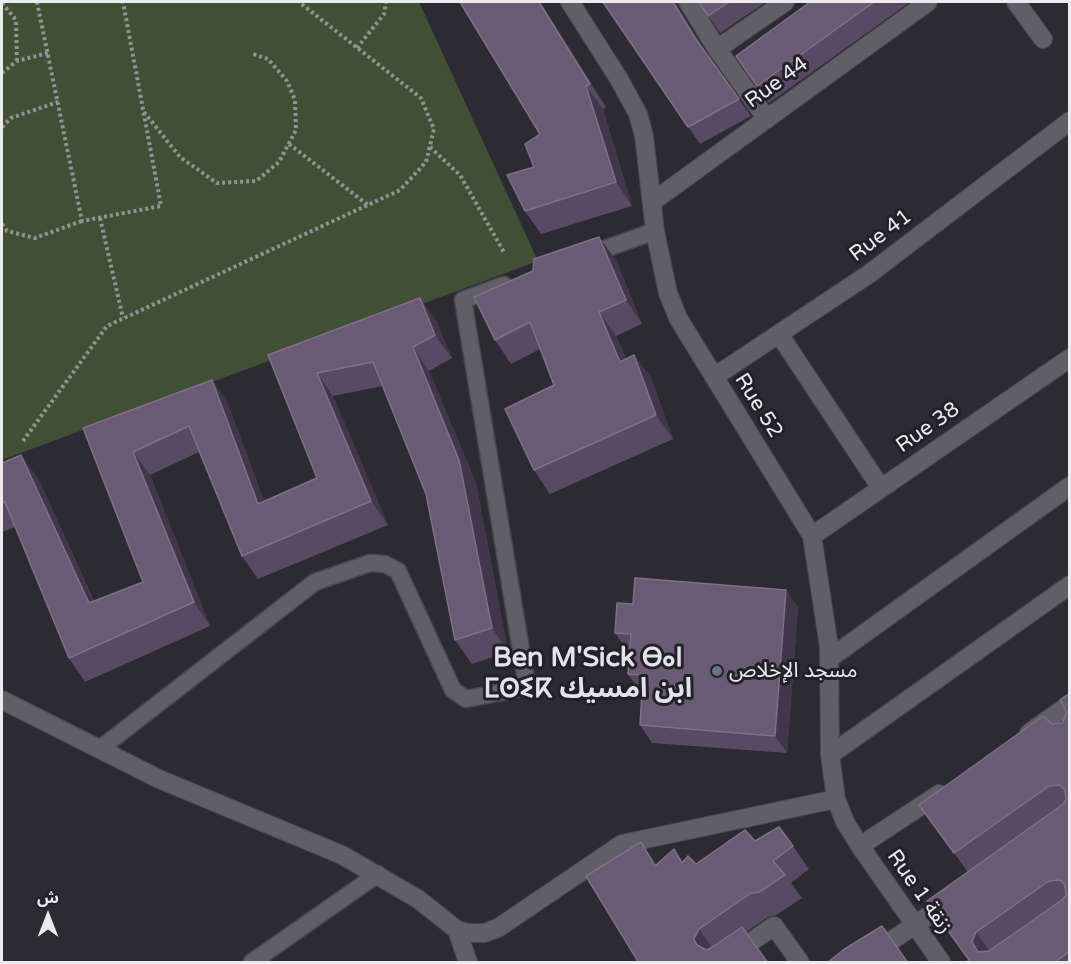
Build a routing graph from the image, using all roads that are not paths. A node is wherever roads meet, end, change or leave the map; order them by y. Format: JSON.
{"nodes":[{"id":1,"x":570,"y":2,"type":"edge"},
{"id":2,"x":688,"y":2,"type":"edge"},
{"id":3,"x":785,"y":2,"type":"edge"},
{"id":4,"x":928,"y":2,"type":"edge"},
{"id":5,"x":1016,"y":2,"type":"edge"},
{"id":6,"x":1043,"y":39,"type":"dead end"},
{"id":7,"x":717,"y":49,"type":"junction"},
{"id":8,"x":767,"y":118,"type":"junction"},
{"id":9,"x":1070,"y":121,"type":"edge"},
{"id":10,"x":652,"y":202,"type":"junction"},
{"id":11,"x":655,"y":231,"type":"junction"},
{"id":12,"x":569,"y":262,"type":"edge"},
{"id":13,"x":516,"y":281,"type":"edge"},
{"id":14,"x":779,"y":334,"type":"junction"},
{"id":15,"x":1070,"y":358,"type":"edge"},
{"id":16,"x":714,"y":377,"type":"junction"},
{"id":17,"x":1070,"y":486,"type":"edge"},
{"id":18,"x":881,"y":488,"type":"junction"},
{"id":19,"x":812,"y":536,"type":"junction"},
{"id":20,"x":1070,"y":585,"type":"edge"},
{"id":21,"x":830,"y":658,"type":"junction"},
{"id":22,"x":2,"y":700,"type":"edge"},
{"id":23,"x":1062,"y":715,"type":"edge"},
{"id":24,"x":1016,"y":741,"type":"edge"},
{"id":25,"x":101,"y":748,"type":"junction"},
{"id":26,"x":830,"y":755,"type":"junction"},
{"id":27,"x":958,"y":781,"type":"edge"},
{"id":28,"x":837,"y":800,"type":"junction"},
{"id":29,"x":860,"y":846,"type":"junction"},
{"id":30,"x":378,"y":874,"type":"junction"},
{"id":31,"x":963,"y":892,"type":"edge"},
{"id":32,"x":914,"y":927,"type":"junction"},
{"id":33,"x":457,"y":930,"type":"junction"},
{"id":34,"x":252,"y":963,"type":"edge"},
{"id":35,"x":468,"y":963,"type":"edge"},
{"id":36,"x":722,"y":963,"type":"edge"},
{"id":37,"x":800,"y":963,"type":"edge"},
{"id":38,"x":860,"y":963,"type":"edge"},
{"id":39,"x":941,"y":963,"type":"edge"}],
"edges":[{"from":1,"to":10,"type":"street","name":"Rue 52"},
{"from":2,"to":7,"type":"street"},
{"from":3,"to":7,"type":"street"},
{"from":4,"to":8,"type":"street","name":"Rue 44"},
{"from":5,"to":6,"type":"street"},
{"from":7,"to":8,"type":"street"},
{"from":8,"to":10,"type":"street","name":"Rue 44"},
{"from":9,"to":14,"type":"street","name":"Rue 41"},
{"from":10,"to":11,"type":"street","name":"Rue 52"},
{"from":11,"to":12,"type":"lane"},
{"from":11,"to":16,"type":"street","name":"Rue 52"},
{"from":13,"to":25,"type":"lane"},
{"from":14,"to":16,"type":"street","name":"Rue 41"},
{"from":14,"to":18,"type":"street"},
{"from":15,"to":18,"type":"street","name":"Rue 38"},
{"from":16,"to":19,"type":"street","name":"Rue 52"},
{"from":17,"to":21,"type":"street"},
{"from":18,"to":19,"type":"street","name":"Rue 38"},
{"from":19,"to":21,"type":"street","name":"Rue 52"},
{"from":20,"to":26,"type":"street"},
{"from":21,"to":26,"type":"street","name":"Rue 52"},
{"from":22,"to":25,"type":"street"},
{"from":23,"to":24,"type":"street"},
{"from":25,"to":30,"type":"street"},
{"from":26,"to":28,"type":"street","name":"Rue 52"},
{"from":27,"to":29,"type":"street"},
{"from":28,"to":29,"type":"street","name":"Rue 52"},
{"from":28,"to":33,"type":"street"},
{"from":29,"to":32,"type":"street","name":"Rue 1 زنقة"},
{"from":30,"to":33,"type":"street"},
{"from":30,"to":34,"type":"lane"},
{"from":31,"to":32,"type":"street"},
{"from":32,"to":38,"type":"street"},
{"from":32,"to":39,"type":"street","name":"Rue 1 زنقة"},
{"from":33,"to":35,"type":"street"},
{"from":36,"to":37,"type":"street"}]}
